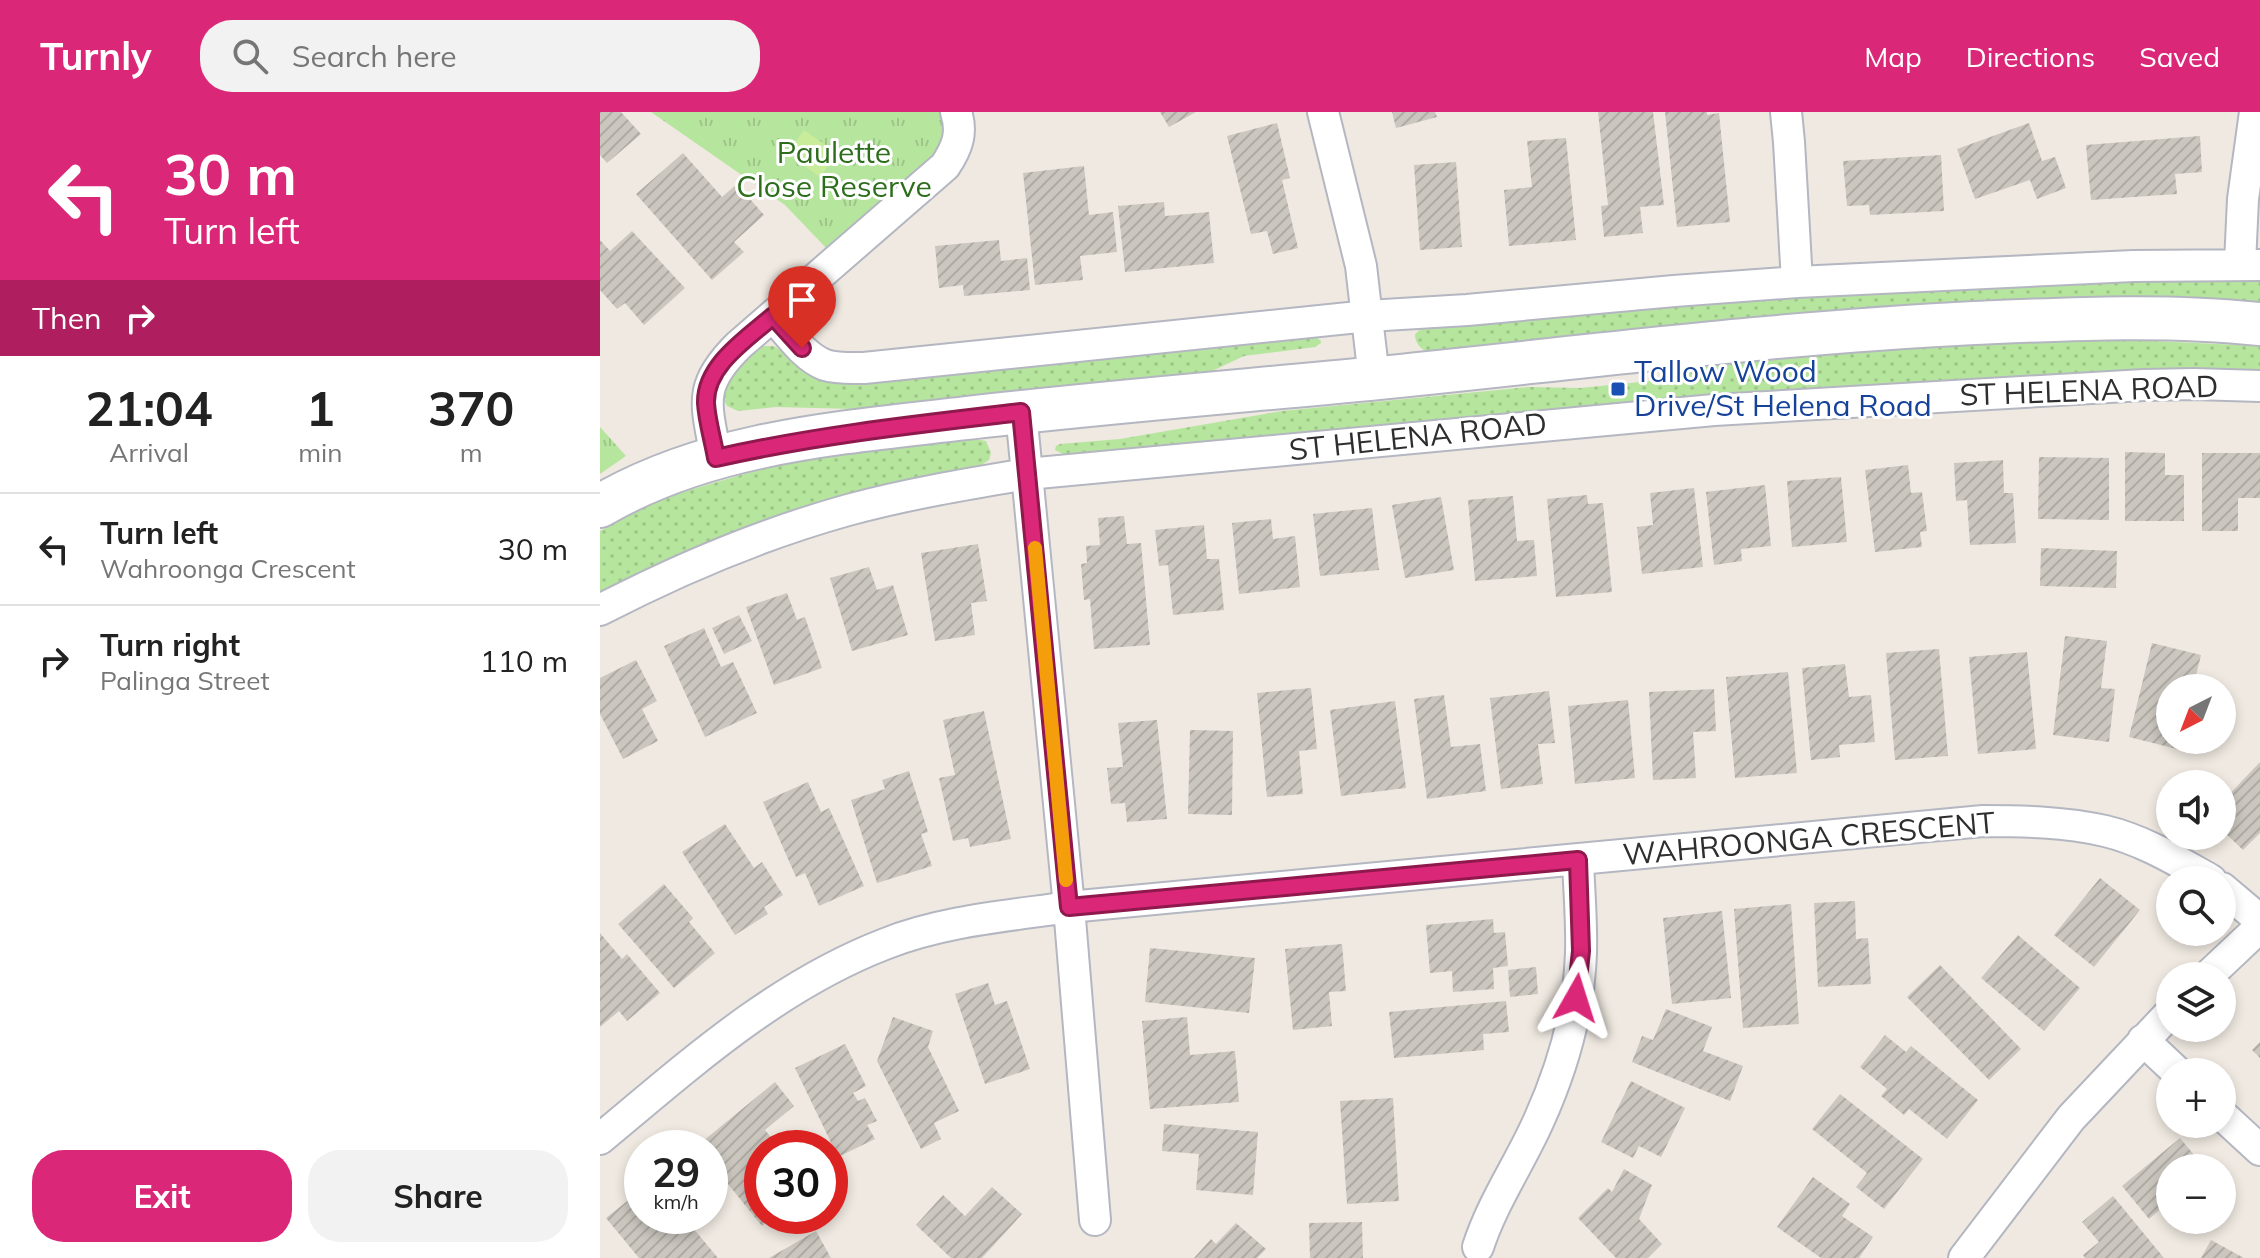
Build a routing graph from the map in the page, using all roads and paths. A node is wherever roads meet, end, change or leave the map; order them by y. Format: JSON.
{"nodes":[{"id":1,"x":956,"y":112,"type":"edge"},
{"id":2,"x":1323,"y":112,"type":"edge"},
{"id":3,"x":1786,"y":112,"type":"edge"},
{"id":4,"x":2255,"y":112,"type":"edge"},
{"id":5,"x":2250,"y":265,"type":"edge"},
{"id":6,"x":1797,"y":282,"type":"junction"},
{"id":7,"x":773,"y":316,"type":"junction"},
{"id":8,"x":1368,"y":316,"type":"junction"},
{"id":9,"x":2260,"y":324,"type":"edge"},
{"id":10,"x":1374,"y":378,"type":"junction"},
{"id":11,"x":2260,"y":386,"type":"edge"},
{"id":12,"x":1021,"y":412,"type":"junction"},
{"id":13,"x":716,"y":458,"type":"junction"},
{"id":14,"x":1027,"y":474,"type":"junction"},
{"id":15,"x":600,"y":506,"type":"edge"},
{"id":16,"x":600,"y":610,"type":"edge"},
{"id":17,"x":1578,"y":860,"type":"junction"},
{"id":18,"x":2184,"y":866,"type":"edge"},
{"id":19,"x":2236,"y":900,"type":"edge"},
{"id":20,"x":1069,"y":907,"type":"junction"},
{"id":21,"x":2260,"y":920,"type":"edge"},
{"id":22,"x":2260,"y":927,"type":"edge"},
{"id":23,"x":2223,"y":962,"type":"edge"},
{"id":24,"x":2156,"y":1027,"type":"edge"},
{"id":25,"x":2143,"y":1040,"type":"junction"},
{"id":26,"x":2162,"y":1058,"type":"edge"},
{"id":27,"x":2236,"y":1128,"type":"edge"},
{"id":28,"x":600,"y":1139,"type":"edge"},
{"id":29,"x":2260,"y":1150,"type":"edge"},
{"id":30,"x":1095,"y":1220,"type":"dead end"},
{"id":31,"x":1478,"y":1247,"type":"dead end"},
{"id":32,"x":1964,"y":1258,"type":"edge"}],
"edges":[{"from":1,"to":7,"type":"street"},
{"from":2,"to":8,"type":"street"},
{"from":3,"to":6,"type":"street"},
{"from":4,"to":5,"type":"street"},
{"from":5,"to":6,"type":"street"},
{"from":6,"to":8,"type":"street"},
{"from":7,"to":8,"type":"street"},
{"from":7,"to":13,"type":"street"},
{"from":8,"to":10,"type":"street"},
{"from":9,"to":10,"type":"main road","name":"ST HELENA ROAD"},
{"from":10,"to":12,"type":"main road","name":"ST HELENA ROAD"},
{"from":11,"to":14,"type":"street","name":"ST HELENA ROAD"},
{"from":12,"to":13,"type":"main road","name":"ST HELENA ROAD"},
{"from":12,"to":14,"type":"street"},
{"from":13,"to":15,"type":"main road","name":"ST HELENA ROAD"},
{"from":14,"to":16,"type":"street","name":"ST HELENA ROAD"},
{"from":14,"to":20,"type":"street"},
{"from":17,"to":18,"type":"street","name":"WAHROONGA CRESCENT"},
{"from":17,"to":20,"type":"street","name":"WAHROONGA CRESCENT"},
{"from":17,"to":31,"type":"street"},
{"from":19,"to":21,"type":"street"},
{"from":20,"to":28,"type":"street","name":"WAHROONGA CRESCENT"},
{"from":20,"to":30,"type":"street"},
{"from":22,"to":23,"type":"street"},
{"from":24,"to":25,"type":"street"},
{"from":25,"to":26,"type":"street"},
{"from":25,"to":32,"type":"street"},
{"from":27,"to":29,"type":"street"}]}
